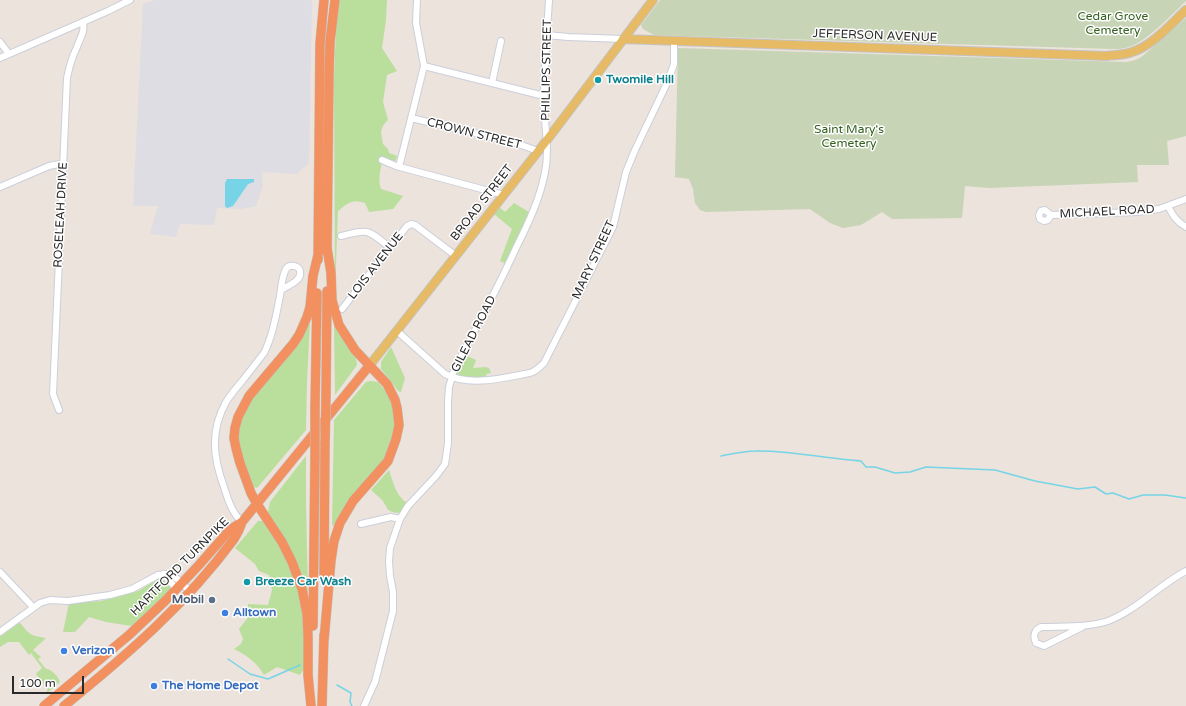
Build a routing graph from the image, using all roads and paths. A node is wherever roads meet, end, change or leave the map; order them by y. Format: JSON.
{"nodes":[{"id":1,"x":130,"y":0,"type":"edge"},
{"id":2,"x":318,"y":0,"type":"edge"},
{"id":3,"x":324,"y":0,"type":"edge"},
{"id":4,"x":335,"y":0,"type":"edge"},
{"id":5,"x":417,"y":0,"type":"edge"},
{"id":6,"x":549,"y":0,"type":"edge"},
{"id":7,"x":653,"y":0,"type":"edge"},
{"id":8,"x":1186,"y":10,"type":"edge"},
{"id":9,"x":83,"y":22,"type":"junction"},
{"id":10,"x":320,"y":34,"type":"junction"},
{"id":11,"x":547,"y":35,"type":"junction"},
{"id":12,"x":623,"y":39,"type":"junction"},
{"id":13,"x":501,"y":41,"type":"dead end"},
{"id":14,"x":674,"y":41,"type":"junction"},
{"id":15,"x":0,"y":42,"type":"edge"},
{"id":16,"x":9,"y":54,"type":"junction"},
{"id":17,"x":0,"y":58,"type":"edge"},
{"id":18,"x":424,"y":66,"type":"junction"},
{"id":19,"x":492,"y":83,"type":"junction"},
{"id":20,"x":544,"y":96,"type":"junction"},
{"id":21,"x":411,"y":118,"type":"junction"},
{"id":22,"x":547,"y":140,"type":"junction"},
{"id":23,"x":538,"y":151,"type":"junction"},
{"id":24,"x":382,"y":160,"type":"dead end"},
{"id":25,"x":64,"y":163,"type":"junction"},
{"id":26,"x":399,"y":166,"type":"junction"},
{"id":27,"x":0,"y":187,"type":"edge"},
{"id":28,"x":504,"y":195,"type":"junction"},
{"id":29,"x":1186,"y":199,"type":"edge"},
{"id":30,"x":1168,"y":206,"type":"junction"},
{"id":31,"x":1051,"y":215,"type":"dead end"},
{"id":32,"x":1186,"y":227,"type":"edge"},
{"id":33,"x":341,"y":236,"type":"dead end"},
{"id":34,"x":389,"y":247,"type":"junction"},
{"id":35,"x":327,"y":248,"type":"junction"},
{"id":36,"x":318,"y":255,"type":"junction"},
{"id":37,"x":456,"y":256,"type":"junction"},
{"id":38,"x":281,"y":290,"type":"dead end"},
{"id":39,"x":342,"y":309,"type":"dead end"},
{"id":40,"x":397,"y":331,"type":"junction"},
{"id":41,"x":369,"y":366,"type":"junction"},
{"id":42,"x":452,"y":377,"type":"junction"},
{"id":43,"x":59,"y":410,"type":"dead end"},
{"id":44,"x":327,"y":418,"type":"joint"},
{"id":45,"x":257,"y":504,"type":"junction"},
{"id":46,"x":400,"y":520,"type":"junction"},
{"id":47,"x":242,"y":522,"type":"junction"},
{"id":48,"x":362,"y":524,"type":"dead end"},
{"id":49,"x":1186,"y":571,"type":"edge"},
{"id":50,"x":0,"y":572,"type":"edge"},
{"id":51,"x":163,"y":574,"type":"junction"},
{"id":52,"x":182,"y":584,"type":"junction"},
{"id":53,"x":175,"y":591,"type":"junction"},
{"id":54,"x":191,"y":592,"type":"junction"},
{"id":55,"x":33,"y":607,"type":"junction"},
{"id":56,"x":1082,"y":627,"type":"junction"},
{"id":57,"x":0,"y":632,"type":"edge"},
{"id":58,"x":324,"y":640,"type":"junction"},
{"id":59,"x":44,"y":706,"type":"edge"},
{"id":60,"x":64,"y":706,"type":"edge"},
{"id":61,"x":312,"y":706,"type":"edge"},
{"id":62,"x":322,"y":706,"type":"edge"},
{"id":63,"x":364,"y":706,"type":"edge"}],
"edges":[{"from":1,"to":9,"type":"street"},
{"from":2,"to":10,"type":"highway"},
{"from":3,"to":10,"type":"highway"},
{"from":4,"to":35,"type":"highway"},
{"from":5,"to":18,"type":"street"},
{"from":6,"to":11,"type":"street","name":"PHILLIPS STREET"},
{"from":7,"to":12,"type":"main road","name":"BROAD STREET"},
{"from":8,"to":14,"type":"main road","name":"JEFFERSON AVENUE"},
{"from":9,"to":16,"type":"street"},
{"from":9,"to":25,"type":"street","name":"ROSELEAH DRIVE"},
{"from":10,"to":36,"type":"highway"},
{"from":11,"to":12,"type":"street","name":"JEFFERSON AVENUE"},
{"from":11,"to":20,"type":"street","name":"PHILLIPS STREET"},
{"from":12,"to":14,"type":"main road","name":"JEFFERSON AVENUE"},
{"from":12,"to":22,"type":"main road","name":"BROAD STREET"},
{"from":13,"to":19,"type":"street"},
{"from":14,"to":42,"type":"street","name":"MARY STREET"},
{"from":15,"to":16,"type":"street"},
{"from":16,"to":17,"type":"street"},
{"from":18,"to":19,"type":"street"},
{"from":18,"to":21,"type":"street"},
{"from":19,"to":20,"type":"street"},
{"from":20,"to":22,"type":"street","name":"PHILLIPS STREET"},
{"from":21,"to":23,"type":"street","name":"CROWN STREET"},
{"from":21,"to":26,"type":"street"},
{"from":22,"to":23,"type":"main road","name":"BROAD STREET"},
{"from":22,"to":42,"type":"street","name":"GILEAD ROAD"},
{"from":23,"to":28,"type":"main road","name":"BROAD STREET"},
{"from":24,"to":26,"type":"street"},
{"from":25,"to":27,"type":"street"},
{"from":25,"to":43,"type":"street","name":"ROSELEAH DRIVE"},
{"from":26,"to":28,"type":"street"},
{"from":28,"to":37,"type":"main road","name":"BROAD STREET"},
{"from":29,"to":30,"type":"street","name":"MICHAEL ROAD"},
{"from":30,"to":31,"type":"street","name":"MICHAEL ROAD"},
{"from":30,"to":32,"type":"street"},
{"from":33,"to":34,"type":"street"},
{"from":34,"to":37,"type":"street","name":"LOIS AVENUE"},
{"from":34,"to":39,"type":"street","name":"LOIS AVENUE"},
{"from":35,"to":41,"type":"highway"},
{"from":35,"to":58,"type":"highway","bridge":true},
{"from":36,"to":45,"type":"highway"},
{"from":36,"to":61,"type":"highway","bridge":true},
{"from":37,"to":40,"type":"main road","name":"BROAD STREET"},
{"from":38,"to":47,"type":"street"},
{"from":40,"to":41,"type":"main road","name":"BROAD STREET"},
{"from":40,"to":42,"type":"street"},
{"from":41,"to":44,"type":"highway","name":"BROAD STREET"},
{"from":41,"to":58,"type":"highway"},
{"from":42,"to":46,"type":"street","name":"GILEAD ROAD"},
{"from":44,"to":45,"type":"highway","name":"HARTFORD TURNPIKE"},
{"from":45,"to":47,"type":"highway","name":"HARTFORD TURNPIKE"},
{"from":45,"to":61,"type":"highway"},
{"from":46,"to":48,"type":"street"},
{"from":46,"to":63,"type":"street","name":"GILEAD ROAD"},
{"from":47,"to":52,"type":"highway","name":"HARTFORD TURNPIKE"},
{"from":47,"to":54,"type":"highway","name":"HARTFORD TURNPIKE"},
{"from":49,"to":56,"type":"street"},
{"from":50,"to":55,"type":"street"},
{"from":51,"to":52,"type":"street"},
{"from":51,"to":53,"type":"street"},
{"from":51,"to":55,"type":"street"},
{"from":52,"to":53,"type":"highway","name":"HARTFORD TURNPIKE"},
{"from":52,"to":54,"type":"street"},
{"from":53,"to":59,"type":"highway","name":"HARTFORD TURNPIKE"},
{"from":54,"to":60,"type":"highway","name":"HARTFORD TURNPIKE"},
{"from":55,"to":57,"type":"street"},
{"from":56,"to":56,"type":"street"},
{"from":58,"to":62,"type":"highway"}]}
